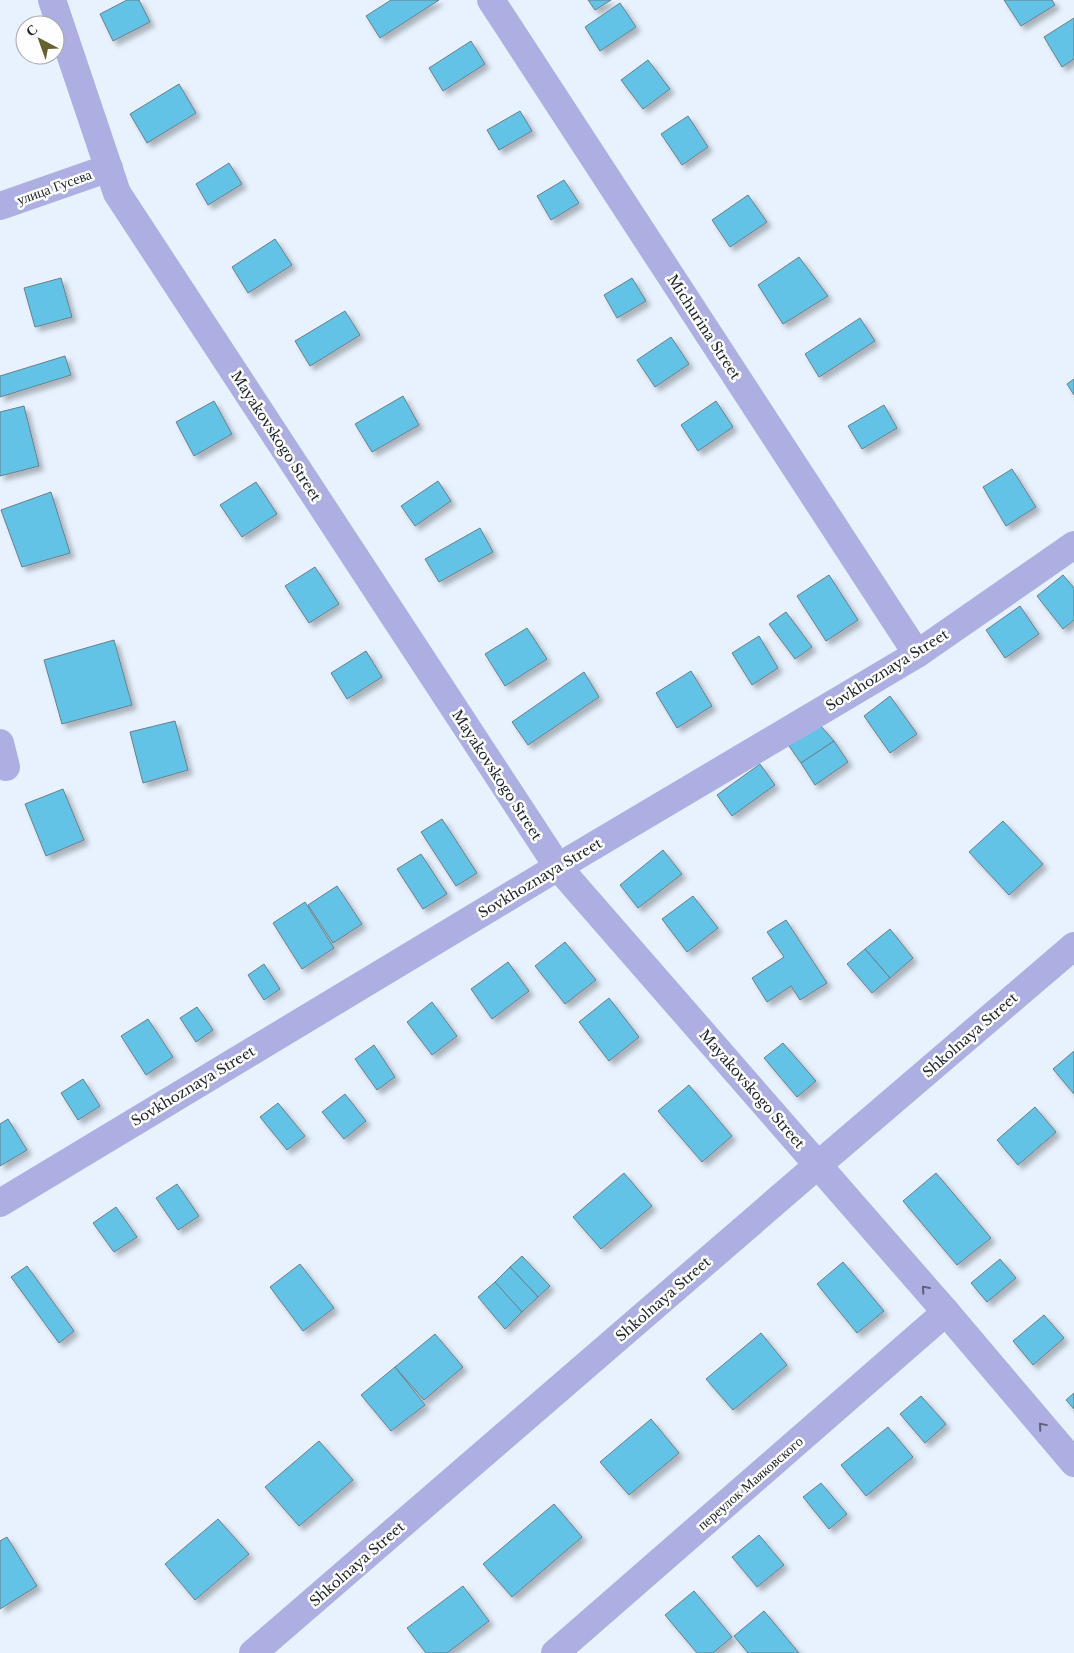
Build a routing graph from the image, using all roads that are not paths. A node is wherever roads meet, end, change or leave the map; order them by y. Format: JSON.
{"nodes":[{"id":1,"x":52,"y":0,"type":"edge"},
{"id":2,"x":491,"y":0,"type":"edge"},
{"id":3,"x":108,"y":168,"type":"junction"},
{"id":4,"x":0,"y":206,"type":"edge"},
{"id":5,"x":1074,"y":545,"type":"edge"},
{"id":6,"x":917,"y":654,"type":"junction"},
{"id":7,"x":558,"y":866,"type":"junction"},
{"id":8,"x":1074,"y":946,"type":"edge"},
{"id":9,"x":818,"y":1165,"type":"junction"},
{"id":10,"x":0,"y":1202,"type":"edge"},
{"id":11,"x":946,"y":1312,"type":"junction"},
{"id":12,"x":1074,"y":1463,"type":"edge"},
{"id":13,"x":253,"y":1653,"type":"edge"},
{"id":14,"x":555,"y":1653,"type":"edge"}],
"edges":[{"from":1,"to":3,"type":"street","name":"Mayakovskogo Street"},
{"from":2,"to":6,"type":"street","name":"Michurina Street"},
{"from":3,"to":4,"type":"street","name":"улица Гусева"},
{"from":3,"to":7,"type":"street","name":"Mayakovskogo Street"},
{"from":5,"to":6,"type":"street","name":"Sovkhoznaya Street"},
{"from":6,"to":7,"type":"street","name":"Sovkhoznaya Street"},
{"from":7,"to":9,"type":"street","name":"Mayakovskogo Street"},
{"from":7,"to":10,"type":"street","name":"Sovkhoznaya Street"},
{"from":8,"to":9,"type":"street","name":"Shkolnaya Street"},
{"from":11,"to":9,"type":"street","name":"Mayakovskogo Street","one_way":true},
{"from":9,"to":13,"type":"street","name":"Shkolnaya Street"},
{"from":12,"to":11,"type":"street","name":"Mayakovskogo Street","one_way":true},
{"from":11,"to":14,"type":"street","name":"переулок Маяковского"}]}
